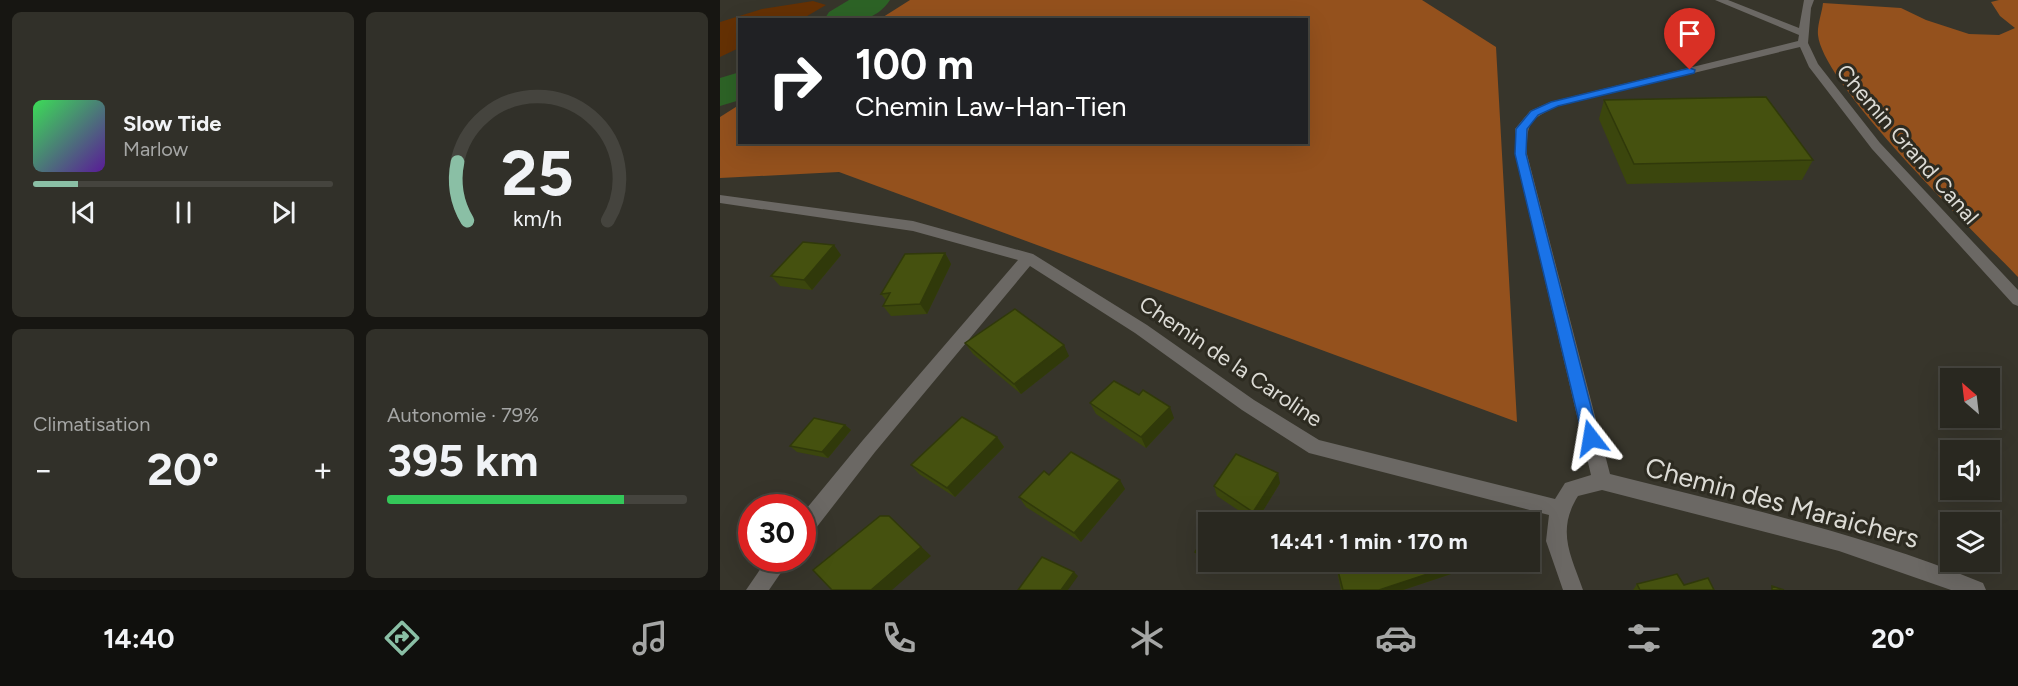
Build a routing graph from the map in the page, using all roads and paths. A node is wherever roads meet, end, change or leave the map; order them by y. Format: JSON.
{"nodes":[{"id":1,"x":1720,"y":0,"type":"edge"},
{"id":2,"x":1809,"y":0,"type":"edge"},
{"id":3,"x":1803,"y":38,"type":"junction"},
{"id":4,"x":720,"y":199,"type":"edge"},
{"id":5,"x":1028,"y":258,"type":"junction"},
{"id":6,"x":2018,"y":300,"type":"edge"},
{"id":7,"x":1602,"y":481,"type":"junction"},
{"id":8,"x":1559,"y":510,"type":"junction"},
{"id":9,"x":816,"y":512,"type":"edge"},
{"id":10,"x":770,"y":572,"type":"edge"},
{"id":11,"x":756,"y":590,"type":"edge"},
{"id":12,"x":1573,"y":590,"type":"edge"},
{"id":13,"x":1976,"y":590,"type":"edge"}],
"edges":[{"from":1,"to":3,"type":"street"},
{"from":2,"to":3,"type":"street"},
{"from":3,"to":6,"type":"street","name":"Chemin Grand Canal"},
{"from":3,"to":7,"type":"street"},
{"from":4,"to":5,"type":"street","name":"Chemin de la Caroline"},
{"from":5,"to":8,"type":"street","name":"Chemin de la Caroline"},
{"from":5,"to":9,"type":"street"},
{"from":7,"to":8,"type":"street","name":"Chemin des Maraichers"},
{"from":7,"to":13,"type":"street","name":"Chemin des Maraichers"},
{"from":8,"to":12,"type":"street"},
{"from":10,"to":11,"type":"street"}]}
